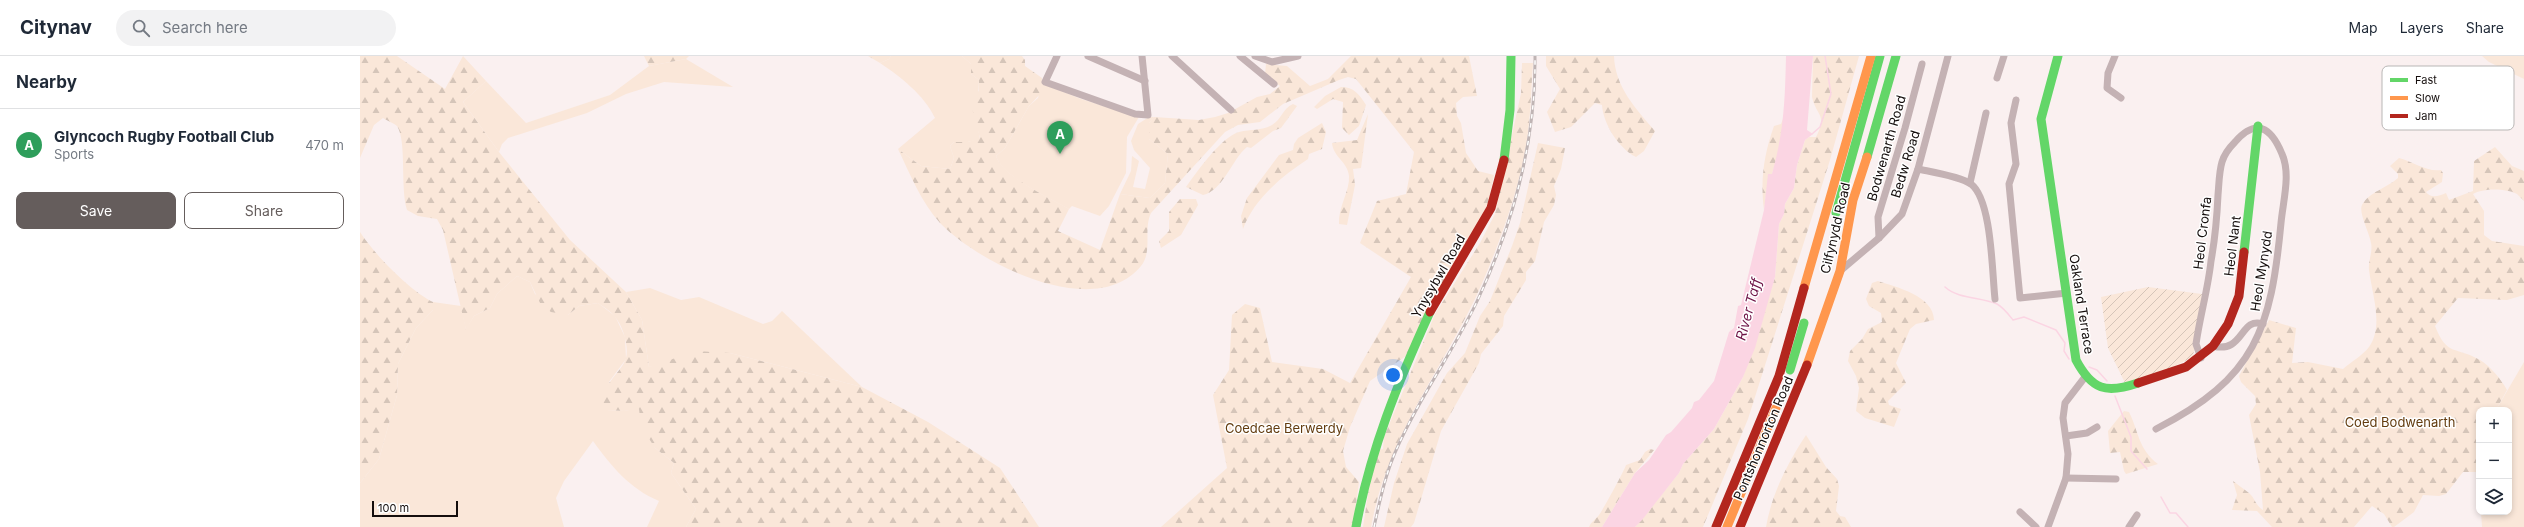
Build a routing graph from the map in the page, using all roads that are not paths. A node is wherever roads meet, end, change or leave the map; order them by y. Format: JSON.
{"nodes":[{"id":1,"x":1057,"y":56,"type":"edge"},
{"id":2,"x":1088,"y":56,"type":"edge"},
{"id":3,"x":1142,"y":56,"type":"edge"},
{"id":4,"x":1172,"y":56,"type":"edge"},
{"id":5,"x":1240,"y":56,"type":"edge"},
{"id":6,"x":1255,"y":56,"type":"edge"},
{"id":7,"x":1298,"y":56,"type":"edge"},
{"id":8,"x":1512,"y":56,"type":"edge"},
{"id":9,"x":1871,"y":56,"type":"edge"},
{"id":10,"x":1880,"y":56,"type":"edge"},
{"id":11,"x":1896,"y":56,"type":"edge"},
{"id":12,"x":2004,"y":56,"type":"edge"},
{"id":13,"x":2058,"y":56,"type":"edge"},
{"id":14,"x":2115,"y":56,"type":"edge"},
{"id":15,"x":1947,"y":59,"type":"edge"},
{"id":16,"x":1922,"y":64,"type":"dead end"},
{"id":17,"x":1997,"y":78,"type":"dead end"},
{"id":18,"x":1145,"y":81,"type":"junction"},
{"id":19,"x":1274,"y":84,"type":"dead end"},
{"id":20,"x":2121,"y":98,"type":"dead end"},
{"id":21,"x":2016,"y":100,"type":"dead end"},
{"id":22,"x":1231,"y":110,"type":"dead end"},
{"id":23,"x":1986,"y":113,"type":"dead end"},
{"id":24,"x":2258,"y":126,"type":"junction"},
{"id":25,"x":1918,"y":169,"type":"junction"},
{"id":26,"x":1970,"y":183,"type":"junction"},
{"id":27,"x":1878,"y":238,"type":"junction"},
{"id":28,"x":1840,"y":271,"type":"junction"},
{"id":29,"x":2067,"y":293,"type":"junction"},
{"id":30,"x":1995,"y":299,"type":"dead end"},
{"id":31,"x":2263,"y":324,"type":"junction"},
{"id":32,"x":2213,"y":346,"type":"junction"},
{"id":33,"x":1810,"y":358,"type":"joint"},
{"id":34,"x":2201,"y":358,"type":"junction"},
{"id":35,"x":2085,"y":377,"type":"junction"},
{"id":36,"x":2097,"y":427,"type":"dead end"},
{"id":37,"x":2156,"y":429,"type":"dead end"},
{"id":38,"x":2066,"y":436,"type":"junction"},
{"id":39,"x":2066,"y":478,"type":"junction"},
{"id":40,"x":2116,"y":479,"type":"dead end"},
{"id":41,"x":2020,"y":512,"type":"dead end"},
{"id":42,"x":2137,"y":516,"type":"dead end"},
{"id":43,"x":1356,"y":527,"type":"edge"},
{"id":44,"x":1716,"y":527,"type":"edge"},
{"id":45,"x":1726,"y":527,"type":"edge"},
{"id":46,"x":1740,"y":527,"type":"edge"},
{"id":47,"x":2036,"y":527,"type":"edge"},
{"id":48,"x":2048,"y":527,"type":"edge"},
{"id":49,"x":2129,"y":527,"type":"edge"}],
"edges":[{"from":1,"to":18,"type":"street"},
{"from":2,"to":18,"type":"street"},
{"from":3,"to":18,"type":"street"},
{"from":4,"to":22,"type":"street"},
{"from":5,"to":19,"type":"street"},
{"from":6,"to":7,"type":"street"},
{"from":8,"to":43,"type":"main road","name":"Ynysybwl Road"},
{"from":9,"to":44,"type":"main road"},
{"from":10,"to":45,"type":"main road"},
{"from":11,"to":28,"type":"main road","name":"Cilfynydd Road"},
{"from":12,"to":17,"type":"street"},
{"from":13,"to":29,"type":"main road","name":"Oakland Terrace"},
{"from":14,"to":20,"type":"street"},
{"from":15,"to":25,"type":"street","name":"Bedw Road"},
{"from":16,"to":27,"type":"street","name":"Bodwenarth Road"},
{"from":21,"to":29,"type":"street"},
{"from":23,"to":26,"type":"street"},
{"from":24,"to":31,"type":"street","name":"Heol Mynydd"},
{"from":24,"to":32,"type":"main road","name":"Heol Nant"},
{"from":24,"to":34,"type":"street","name":"Heol Cronfa"},
{"from":25,"to":26,"type":"street"},
{"from":25,"to":27,"type":"street","name":"Bedw Road"},
{"from":26,"to":30,"type":"street"},
{"from":27,"to":28,"type":"street","name":"Bedw Road"},
{"from":28,"to":33,"type":"main road","name":"Cilfynydd Road"},
{"from":29,"to":35,"type":"main road","name":"Oakland Terrace"},
{"from":31,"to":32,"type":"street"},
{"from":31,"to":37,"type":"street","name":"Heol Mynydd"},
{"from":32,"to":34,"type":"main road","name":"Heol Nant"},
{"from":33,"to":46,"type":"main road","name":"Pontshonnorton Road"},
{"from":34,"to":35,"type":"main road"},
{"from":35,"to":38,"type":"street"},
{"from":36,"to":38,"type":"street"},
{"from":38,"to":39,"type":"street"},
{"from":39,"to":40,"type":"street"},
{"from":39,"to":48,"type":"street"},
{"from":41,"to":47,"type":"street"},
{"from":42,"to":49,"type":"street"}]}
